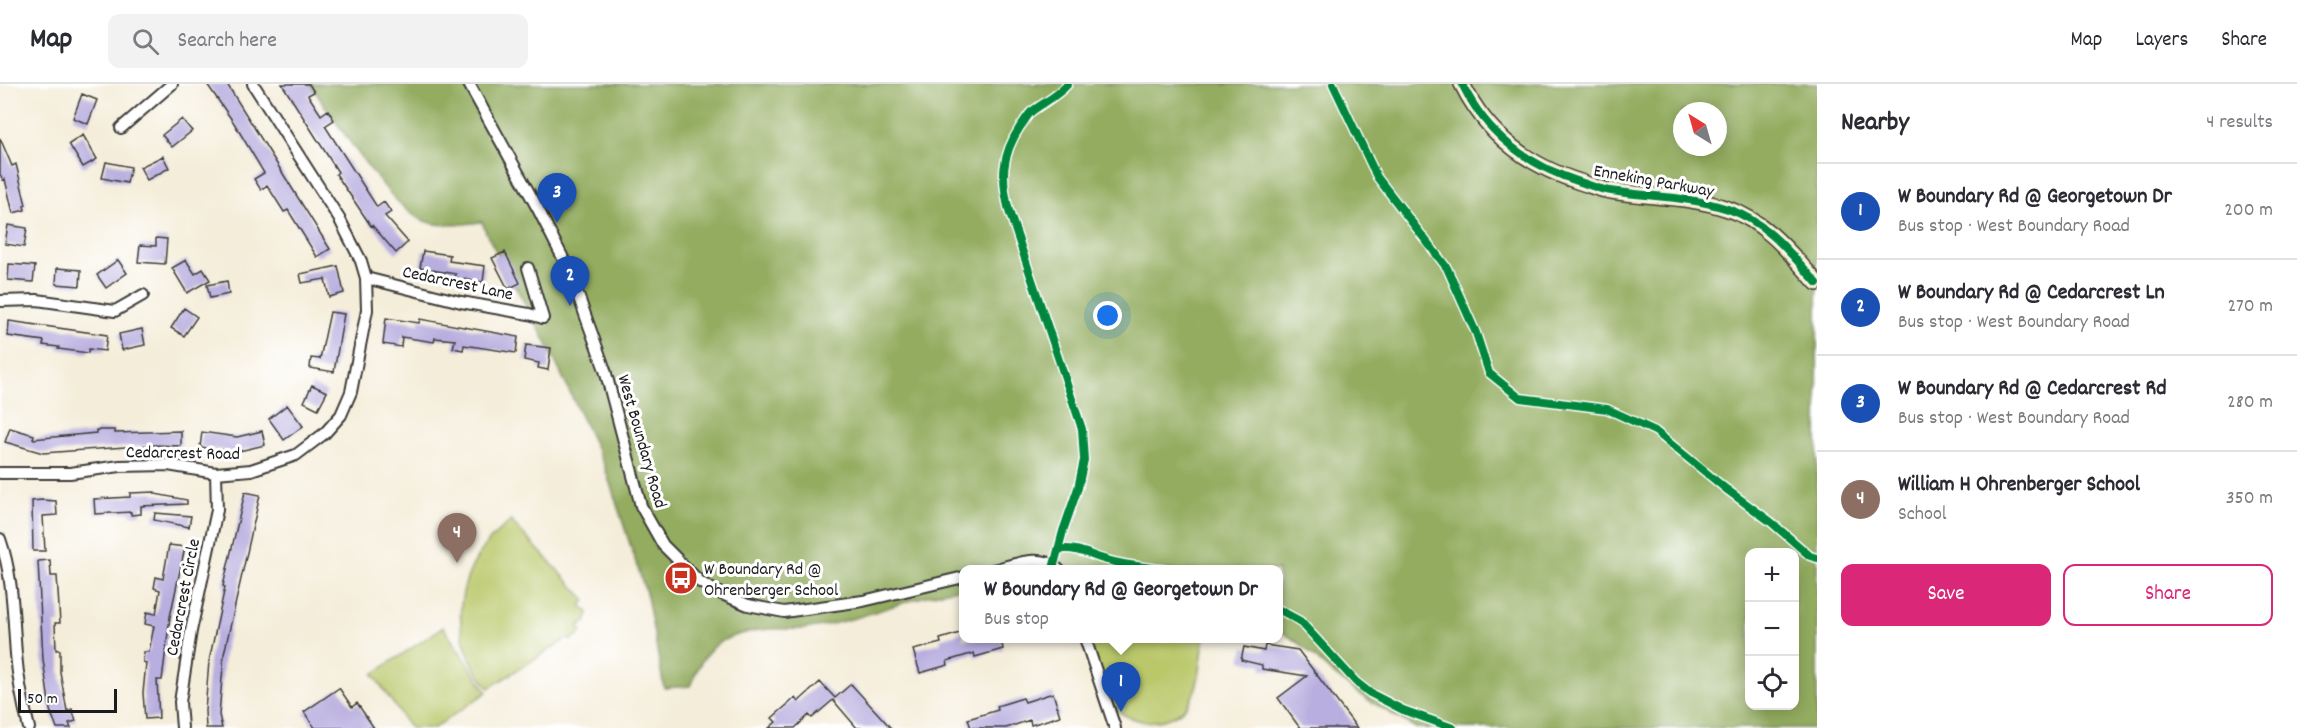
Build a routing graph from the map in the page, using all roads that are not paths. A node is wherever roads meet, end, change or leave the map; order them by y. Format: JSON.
{"nodes":[{"id":1,"x":172,"y":84,"type":"edge"},
{"id":2,"x":253,"y":84,"type":"edge"},
{"id":3,"x":469,"y":84,"type":"edge"},
{"id":4,"x":1462,"y":84,"type":"edge"},
{"id":5,"x":121,"y":128,"type":"dead end"},
{"id":6,"x":528,"y":268,"type":"dead end"},
{"id":7,"x":366,"y":278,"type":"junction"},
{"id":8,"x":1817,"y":283,"type":"edge"},
{"id":9,"x":143,"y":295,"type":"dead end"},
{"id":10,"x":0,"y":300,"type":"edge"},
{"id":11,"x":0,"y":473,"type":"edge"},
{"id":12,"x":216,"y":473,"type":"junction"},
{"id":13,"x":0,"y":539,"type":"edge"},
{"id":14,"x":1016,"y":565,"type":"edge"},
{"id":15,"x":1054,"y":565,"type":"edge"},
{"id":16,"x":959,"y":578,"type":"edge"},
{"id":17,"x":1086,"y":643,"type":"edge"},
{"id":18,"x":29,"y":728,"type":"edge"},
{"id":19,"x":182,"y":728,"type":"edge"},
{"id":20,"x":1115,"y":728,"type":"edge"}],
"edges":[{"from":1,"to":5,"type":"street"},
{"from":2,"to":7,"type":"street","name":"Cedarcrest Road"},
{"from":3,"to":16,"type":"street","name":"West Boundary Road"},
{"from":4,"to":8,"type":"main road","name":"Enneking Parkway"},
{"from":6,"to":7,"type":"street","name":"Cedarcrest Lane"},
{"from":7,"to":12,"type":"street","name":"Cedarcrest Road"},
{"from":9,"to":10,"type":"street"},
{"from":11,"to":12,"type":"street","name":"Cedarcrest Road"},
{"from":12,"to":19,"type":"street","name":"Cedarcrest Circle"},
{"from":13,"to":18,"type":"street"},
{"from":14,"to":15,"type":"street"},
{"from":17,"to":20,"type":"street"}]}
